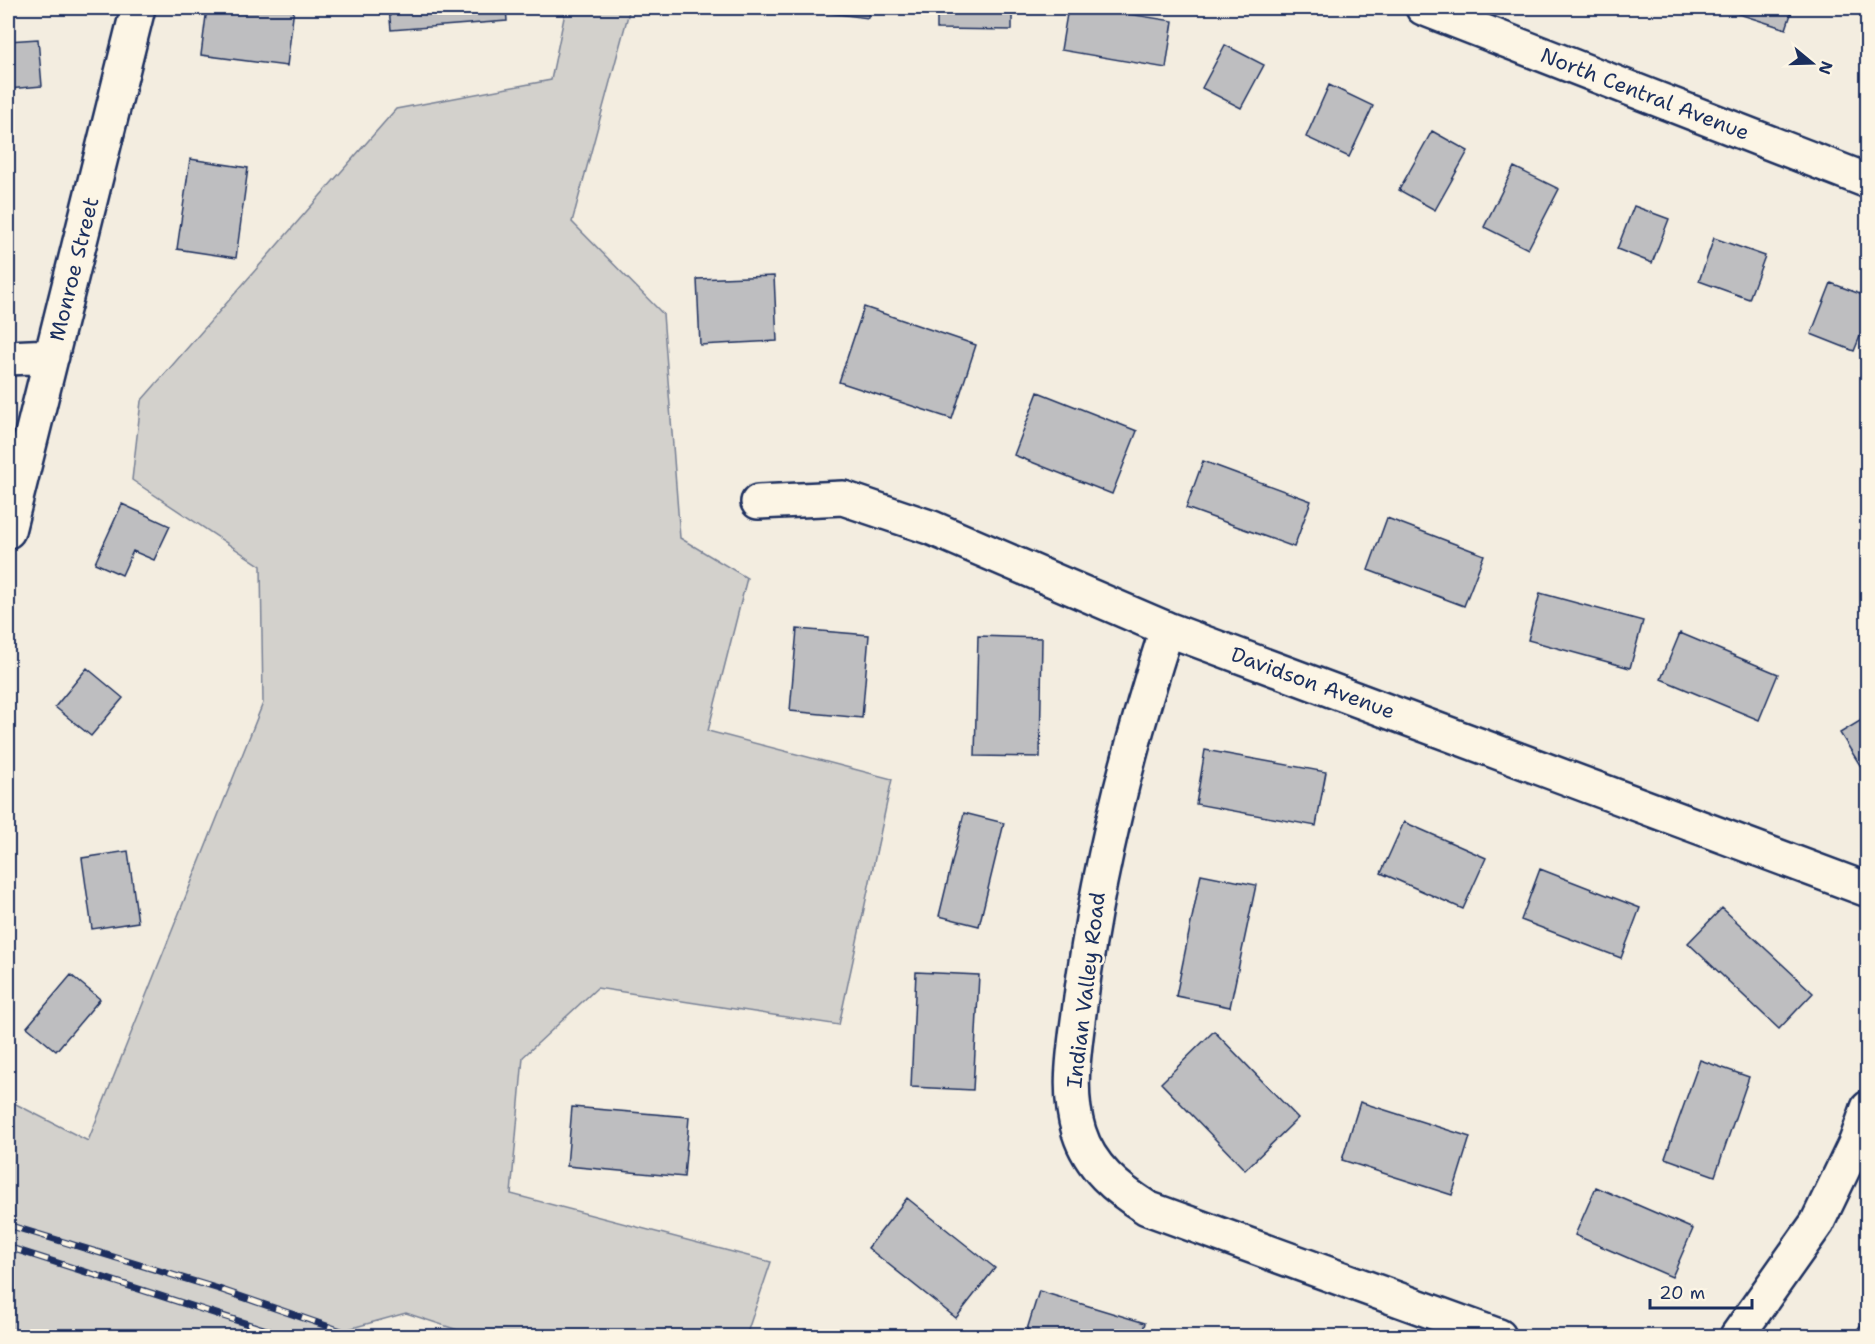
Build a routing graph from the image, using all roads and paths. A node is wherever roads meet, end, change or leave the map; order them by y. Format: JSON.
{"nodes":[{"id":1,"x":138,"y":8,"type":"edge"},
{"id":2,"x":1423,"y":8,"type":"edge"},
{"id":3,"x":1868,"y":181,"type":"edge"},
{"id":4,"x":52,"y":356,"type":"junction"},
{"id":5,"x":8,"y":358,"type":"edge"},
{"id":6,"x":758,"y":502,"type":"dead end"},
{"id":7,"x":8,"y":531,"type":"edge"},
{"id":8,"x":1167,"y":629,"type":"junction"},
{"id":9,"x":1868,"y":890,"type":"edge"},
{"id":10,"x":1868,"y":1108,"type":"edge"},
{"id":11,"x":1498,"y":1336,"type":"edge"},
{"id":12,"x":1737,"y":1336,"type":"edge"}],
"edges":[{"from":1,"to":4,"type":"street","name":"Monroe Street"},
{"from":2,"to":3,"type":"street","name":"North Central Avenue"},
{"from":4,"to":5,"type":"street"},
{"from":4,"to":7,"type":"street","name":"Monroe Street"},
{"from":6,"to":8,"type":"street","name":"Davidson Avenue"},
{"from":8,"to":9,"type":"street","name":"Davidson Avenue"},
{"from":8,"to":11,"type":"street","name":"Indian Valley Road"},
{"from":10,"to":12,"type":"street"}]}
